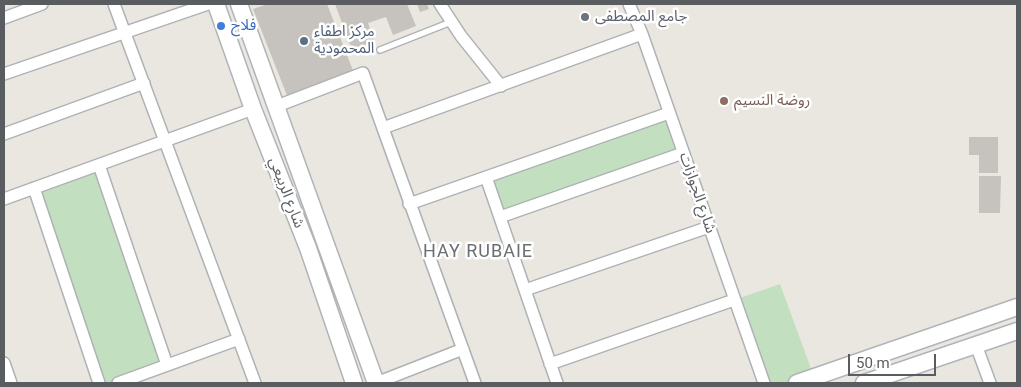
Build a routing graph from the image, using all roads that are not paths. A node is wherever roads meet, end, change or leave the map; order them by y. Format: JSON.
{"nodes":[{"id":1,"x":42,"y":4,"type":"edge"},
{"id":2,"x":114,"y":4,"type":"edge"},
{"id":3,"x":208,"y":4,"type":"edge"},
{"id":4,"x":216,"y":4,"type":"edge"},
{"id":5,"x":240,"y":4,"type":"edge"},
{"id":6,"x":440,"y":4,"type":"edge"},
{"id":7,"x":630,"y":4,"type":"edge"},
{"id":8,"x":4,"y":18,"type":"edge"},
{"id":9,"x":451,"y":22,"type":"junction"},
{"id":10,"x":125,"y":32,"type":"junction"},
{"id":11,"x":642,"y":34,"type":"junction"},
{"id":12,"x":380,"y":50,"type":"dead end"},
{"id":13,"x":4,"y":74,"type":"edge"},
{"id":14,"x":144,"y":83,"type":"junction"},
{"id":15,"x":500,"y":86,"type":"junction"},
{"id":16,"x":277,"y":106,"type":"junction"},
{"id":17,"x":253,"y":109,"type":"junction"},
{"id":18,"x":669,"y":113,"type":"junction"},
{"id":19,"x":383,"y":128,"type":"junction"},
{"id":20,"x":4,"y":134,"type":"edge"},
{"id":21,"x":165,"y":141,"type":"junction"},
{"id":22,"x":683,"y":153,"type":"junction"},
{"id":23,"x":99,"y":165,"type":"junction"},
{"id":24,"x":486,"y":177,"type":"junction"},
{"id":25,"x":34,"y":188,"type":"junction"},
{"id":26,"x":4,"y":198,"type":"edge"},
{"id":27,"x":409,"y":204,"type":"junction"},
{"id":28,"x":500,"y":217,"type":"junction"},
{"id":29,"x":709,"y":227,"type":"junction"},
{"id":30,"x":322,"y":231,"type":"junction"},
{"id":31,"x":304,"y":237,"type":"junction"},
{"id":32,"x":333,"y":260,"type":"junction"},
{"id":33,"x":313,"y":264,"type":"junction"},
{"id":34,"x":525,"y":290,"type":"junction"},
{"id":35,"x":734,"y":300,"type":"junction"},
{"id":36,"x":1017,"y":308,"type":"edge"},
{"id":37,"x":1017,"y":331,"type":"edge"},
{"id":38,"x":239,"y":339,"type":"junction"},
{"id":39,"x":976,"y":345,"type":"junction"},
{"id":40,"x":463,"y":349,"type":"junction"},
{"id":41,"x":4,"y":363,"type":"edge"},
{"id":42,"x":550,"y":364,"type":"junction"},
{"id":43,"x":168,"y":365,"type":"junction"},
{"id":44,"x":897,"y":378,"type":"edge"},
{"id":45,"x":11,"y":383,"type":"edge"},
{"id":46,"x":99,"y":383,"type":"edge"},
{"id":47,"x":118,"y":383,"type":"edge"},
{"id":48,"x":255,"y":383,"type":"edge"},
{"id":49,"x":354,"y":383,"type":"edge"},
{"id":50,"x":376,"y":383,"type":"edge"},
{"id":51,"x":475,"y":383,"type":"edge"},
{"id":52,"x":557,"y":383,"type":"edge"},
{"id":53,"x":764,"y":383,"type":"edge"},
{"id":54,"x":797,"y":383,"type":"edge"},
{"id":55,"x":864,"y":383,"type":"edge"},
{"id":56,"x":990,"y":383,"type":"edge"}],
"edges":[{"from":1,"to":8,"type":"street"},
{"from":2,"to":10,"type":"street"},
{"from":3,"to":10,"type":"street"},
{"from":4,"to":17,"type":"street","name":"شارع الربيعي"},
{"from":5,"to":16,"type":"street","name":"شارع الربيعي"},
{"from":6,"to":9,"type":"street"},
{"from":7,"to":11,"type":"street","name":"شارع الجوازات"},
{"from":9,"to":12,"type":"lane"},
{"from":9,"to":15,"type":"street"},
{"from":10,"to":13,"type":"street"},
{"from":10,"to":14,"type":"street"},
{"from":11,"to":15,"type":"street"},
{"from":11,"to":18,"type":"street","name":"شارع الجوازات"},
{"from":14,"to":20,"type":"street"},
{"from":14,"to":21,"type":"street"},
{"from":15,"to":19,"type":"street"},
{"from":16,"to":19,"type":"street"},
{"from":16,"to":30,"type":"street","name":"شارع الربيعي"},
{"from":17,"to":21,"type":"street"},
{"from":17,"to":31,"type":"street","name":"شارع الربيعي"},
{"from":18,"to":22,"type":"street","name":"شارع الجوازات"},
{"from":18,"to":24,"type":"street"},
{"from":19,"to":27,"type":"street"},
{"from":21,"to":23,"type":"street"},
{"from":21,"to":38,"type":"street"},
{"from":22,"to":28,"type":"street"},
{"from":22,"to":29,"type":"street","name":"شارع الجوازات"},
{"from":23,"to":25,"type":"street"},
{"from":23,"to":43,"type":"street"},
{"from":24,"to":27,"type":"street"},
{"from":24,"to":28,"type":"street"},
{"from":25,"to":26,"type":"street"},
{"from":25,"to":46,"type":"street"},
{"from":27,"to":40,"type":"street"},
{"from":28,"to":34,"type":"street"},
{"from":29,"to":34,"type":"street"},
{"from":29,"to":35,"type":"street","name":"شارع الجوازات"},
{"from":30,"to":31,"type":"street"},
{"from":30,"to":32,"type":"street","name":"شارع الربيعي"},
{"from":31,"to":33,"type":"street","name":"شارع الربيعي"},
{"from":32,"to":33,"type":"street"},
{"from":32,"to":50,"type":"street","name":"شارع الربيعي"},
{"from":33,"to":49,"type":"street","name":"شارع الربيعي"},
{"from":34,"to":42,"type":"street"},
{"from":35,"to":42,"type":"street"},
{"from":35,"to":53,"type":"street","name":"شارع الجوازات"},
{"from":36,"to":54,"type":"street"},
{"from":37,"to":39,"type":"street"},
{"from":38,"to":43,"type":"street"},
{"from":38,"to":48,"type":"street"},
{"from":39,"to":44,"type":"street"},
{"from":39,"to":56,"type":"street"},
{"from":40,"to":50,"type":"street"},
{"from":40,"to":51,"type":"street"},
{"from":41,"to":45,"type":"street"},
{"from":42,"to":52,"type":"street"},
{"from":43,"to":47,"type":"street"},
{"from":44,"to":55,"type":"street"}]}
